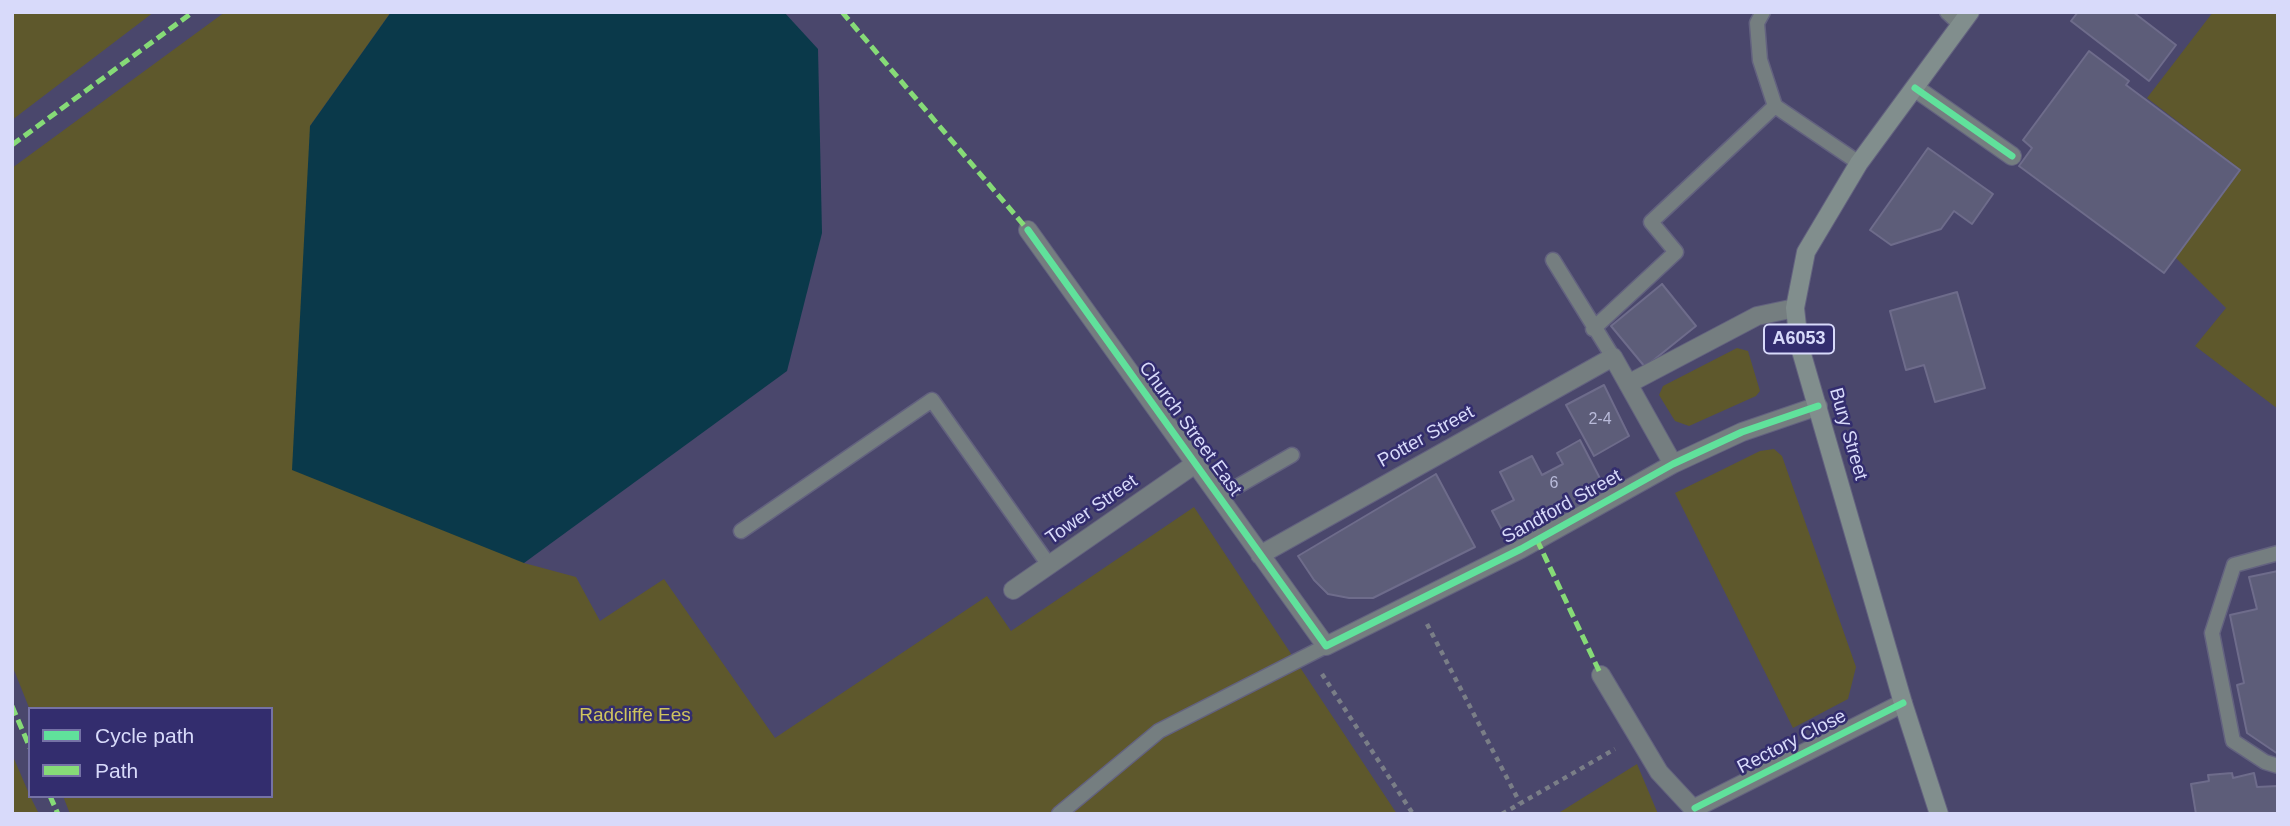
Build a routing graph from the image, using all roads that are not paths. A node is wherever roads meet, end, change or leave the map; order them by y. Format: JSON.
{"nodes":[{"id":1,"x":1763,"y":12,"type":"edge"},
{"id":2,"x":1947,"y":12,"type":"edge"},
{"id":3,"x":1966,"y":19,"type":"edge"},
{"id":4,"x":1915,"y":88,"type":"junction"},
{"id":5,"x":1775,"y":106,"type":"junction"},
{"id":6,"x":2012,"y":156,"type":"dead end"},
{"id":7,"x":1858,"y":163,"type":"junction"},
{"id":8,"x":1028,"y":230,"type":"dead end"},
{"id":9,"x":1553,"y":260,"type":"dead end"},
{"id":10,"x":1795,"y":308,"type":"junction"},
{"id":11,"x":1593,"y":329,"type":"junction"},
{"id":12,"x":1613,"y":357,"type":"junction"},
{"id":13,"x":1628,"y":384,"type":"junction"},
{"id":14,"x":1818,"y":406,"type":"junction"},
{"id":15,"x":1292,"y":454,"type":"dead end"},
{"id":16,"x":1195,"y":464,"type":"junction"},
{"id":17,"x":1673,"y":464,"type":"junction"},
{"id":18,"x":1219,"y":497,"type":"junction"},
{"id":19,"x":741,"y":531,"type":"dead end"},
{"id":20,"x":2278,"y":553,"type":"edge"},
{"id":21,"x":1260,"y":555,"type":"junction"},
{"id":22,"x":1049,"y":565,"type":"junction"},
{"id":23,"x":1013,"y":590,"type":"dead end"},
{"id":24,"x":1326,"y":646,"type":"junction"},
{"id":25,"x":1601,"y":675,"type":"dead end"},
{"id":26,"x":1903,"y":703,"type":"junction"},
{"id":27,"x":2278,"y":765,"type":"edge"},
{"id":28,"x":1696,"y":811,"type":"edge"},
{"id":29,"x":1059,"y":814,"type":"edge"},
{"id":30,"x":1939,"y":814,"type":"edge"}],
"edges":[{"from":1,"to":5,"type":"lane"},
{"from":2,"to":3,"type":"lane"},
{"from":3,"to":4,"type":"main road","name":"Bury Street","number":"A6053"},
{"from":4,"to":6,"type":"street"},
{"from":4,"to":7,"type":"main road","name":"Bury Street","number":"A6053"},
{"from":5,"to":7,"type":"lane"},
{"from":5,"to":11,"type":"lane"},
{"from":7,"to":10,"type":"main road","name":"Bury Street","number":"A6053"},
{"from":8,"to":16,"type":"street","name":"Church Street East"},
{"from":9,"to":11,"type":"lane"},
{"from":10,"to":13,"type":"street"},
{"from":10,"to":14,"type":"main road","name":"Bury Street","number":"A6053"},
{"from":11,"to":12,"type":"lane"},
{"from":12,"to":13,"type":"street"},
{"from":12,"to":21,"type":"street","name":"Potter Street"},
{"from":13,"to":17,"type":"street"},
{"from":14,"to":17,"type":"street","name":"Sandford Street"},
{"from":14,"to":26,"type":"main road","name":"Bury Street","number":"A6053"},
{"from":15,"to":18,"type":"lane"},
{"from":16,"to":18,"type":"street","name":"Church Street East"},
{"from":16,"to":22,"type":"street","name":"Tower Street"},
{"from":17,"to":24,"type":"street","name":"Sandford Street"},
{"from":18,"to":21,"type":"street","name":"Church Street East"},
{"from":19,"to":22,"type":"lane"},
{"from":20,"to":27,"type":"lane"},
{"from":21,"to":24,"type":"street","name":"Church Street East"},
{"from":22,"to":23,"type":"street","name":"Tower Street"},
{"from":24,"to":29,"type":"lane"},
{"from":25,"to":28,"type":"street","name":"Rectory Close"},
{"from":26,"to":28,"type":"street","name":"Rectory Close"},
{"from":26,"to":30,"type":"main road","number":"A6053"}]}
